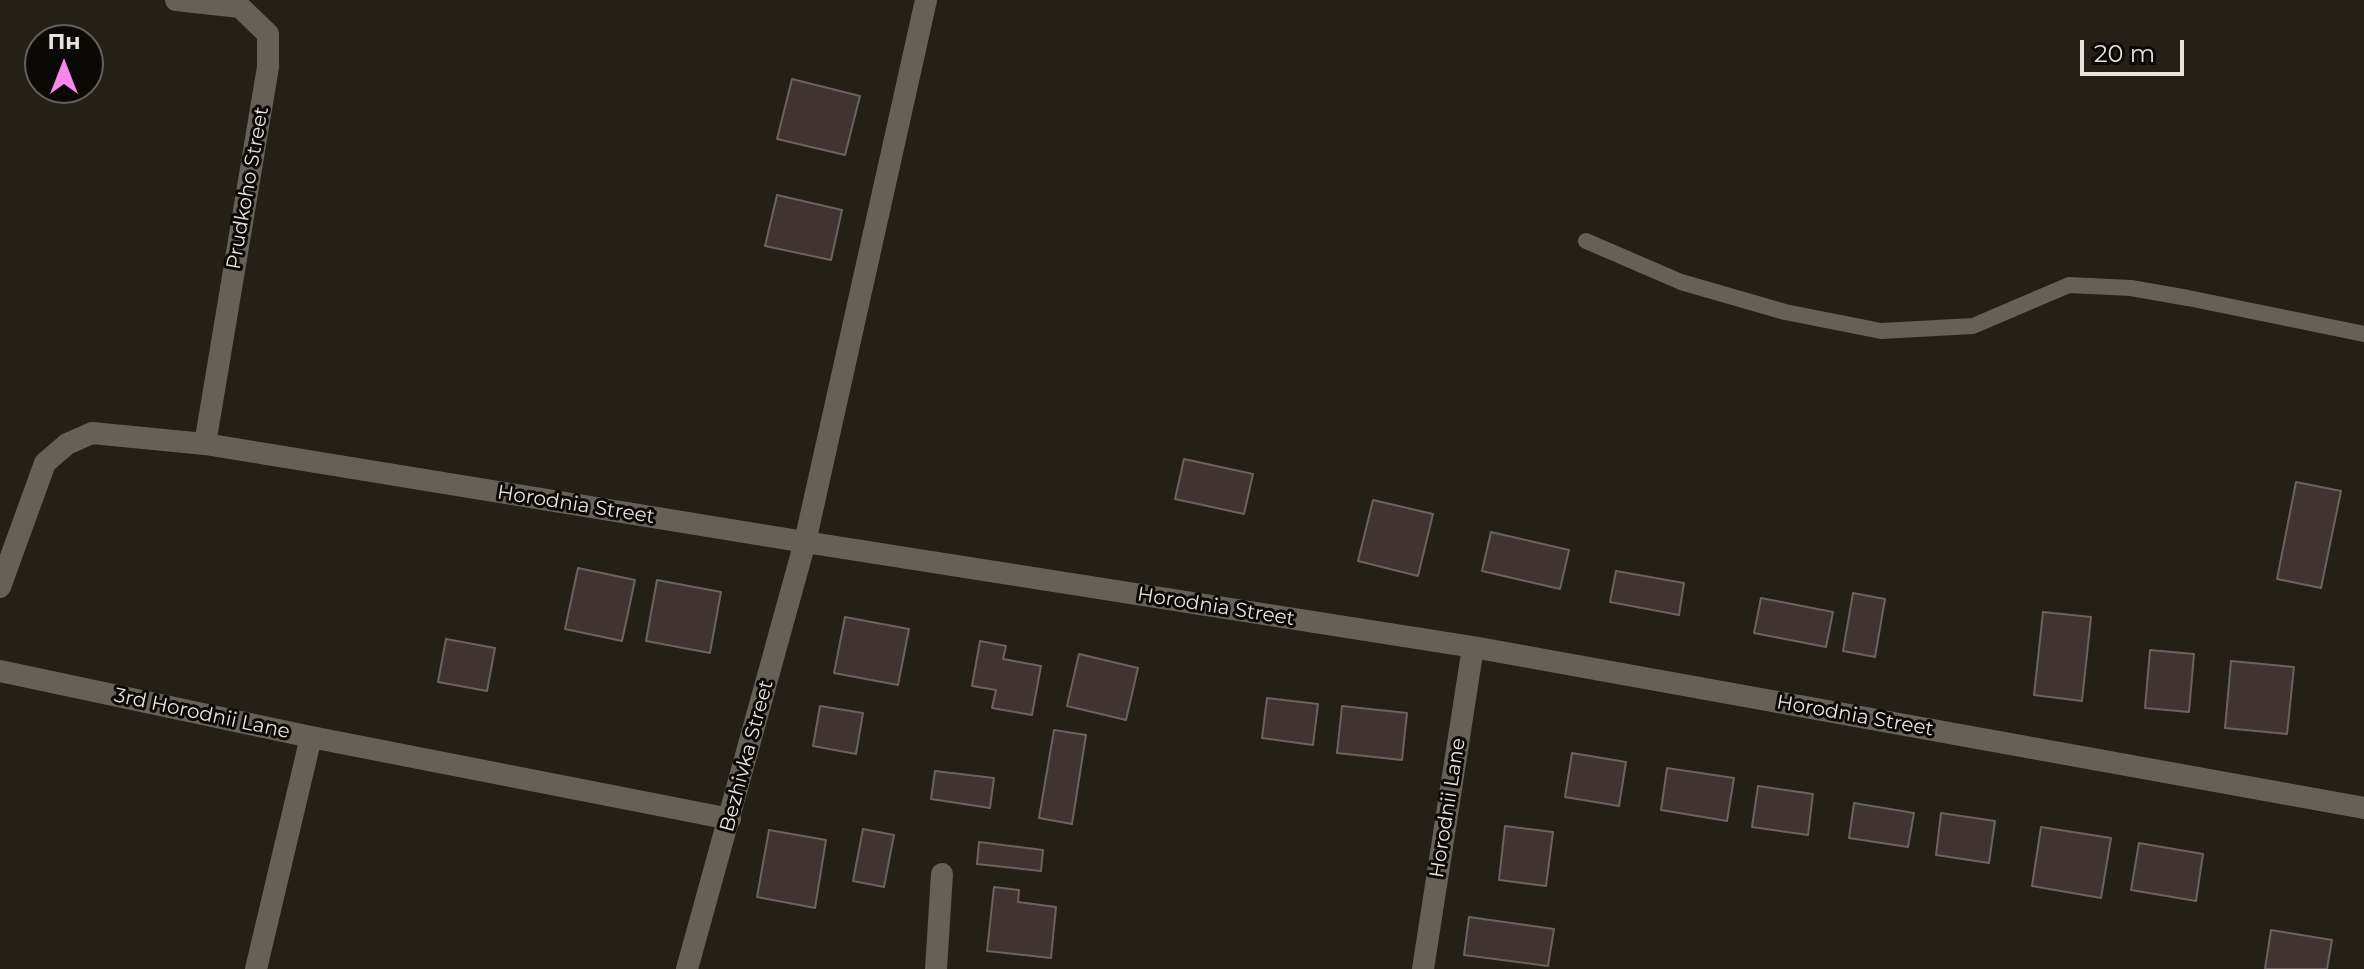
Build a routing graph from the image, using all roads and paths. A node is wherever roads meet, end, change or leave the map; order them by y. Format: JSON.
{"nodes":[{"id":1,"x":176,"y":0,"type":"edge"},
{"id":2,"x":926,"y":0,"type":"edge"},
{"id":3,"x":1586,"y":241,"type":"dead end"},
{"id":4,"x":2364,"y":334,"type":"edge"},
{"id":5,"x":205,"y":444,"type":"junction"},
{"id":6,"x":805,"y":542,"type":"junction"},
{"id":7,"x":0,"y":587,"type":"edge"},
{"id":8,"x":1473,"y":647,"type":"junction"},
{"id":9,"x":0,"y":671,"type":"edge"},
{"id":10,"x":311,"y":737,"type":"junction"},
{"id":11,"x":2364,"y":808,"type":"edge"},
{"id":12,"x":730,"y":819,"type":"junction"},
{"id":13,"x":942,"y":874,"type":"dead end"},
{"id":14,"x":256,"y":969,"type":"edge"},
{"id":15,"x":687,"y":969,"type":"edge"},
{"id":16,"x":936,"y":969,"type":"edge"},
{"id":17,"x":1423,"y":969,"type":"edge"}],
"edges":[{"from":1,"to":5,"type":"street","name":"Prudkoho Street"},
{"from":2,"to":6,"type":"street","name":"Bezhivka Street"},
{"from":3,"to":4,"type":"lane"},
{"from":5,"to":6,"type":"street","name":"Horodnia Street"},
{"from":5,"to":7,"type":"street","name":"Horodnia Street"},
{"from":6,"to":8,"type":"street","name":"Horodnia Street"},
{"from":6,"to":12,"type":"street","name":"Bezhivka Street"},
{"from":8,"to":11,"type":"street","name":"Horodnia Street"},
{"from":8,"to":17,"type":"street","name":"Horodnii Lane"},
{"from":9,"to":10,"type":"street","name":"3rd Horodnii Lane"},
{"from":10,"to":12,"type":"street"},
{"from":10,"to":14,"type":"street","name":"3rd Horodnii Lane"},
{"from":12,"to":15,"type":"street","name":"Bezhivka Street"},
{"from":13,"to":16,"type":"street"}]}
